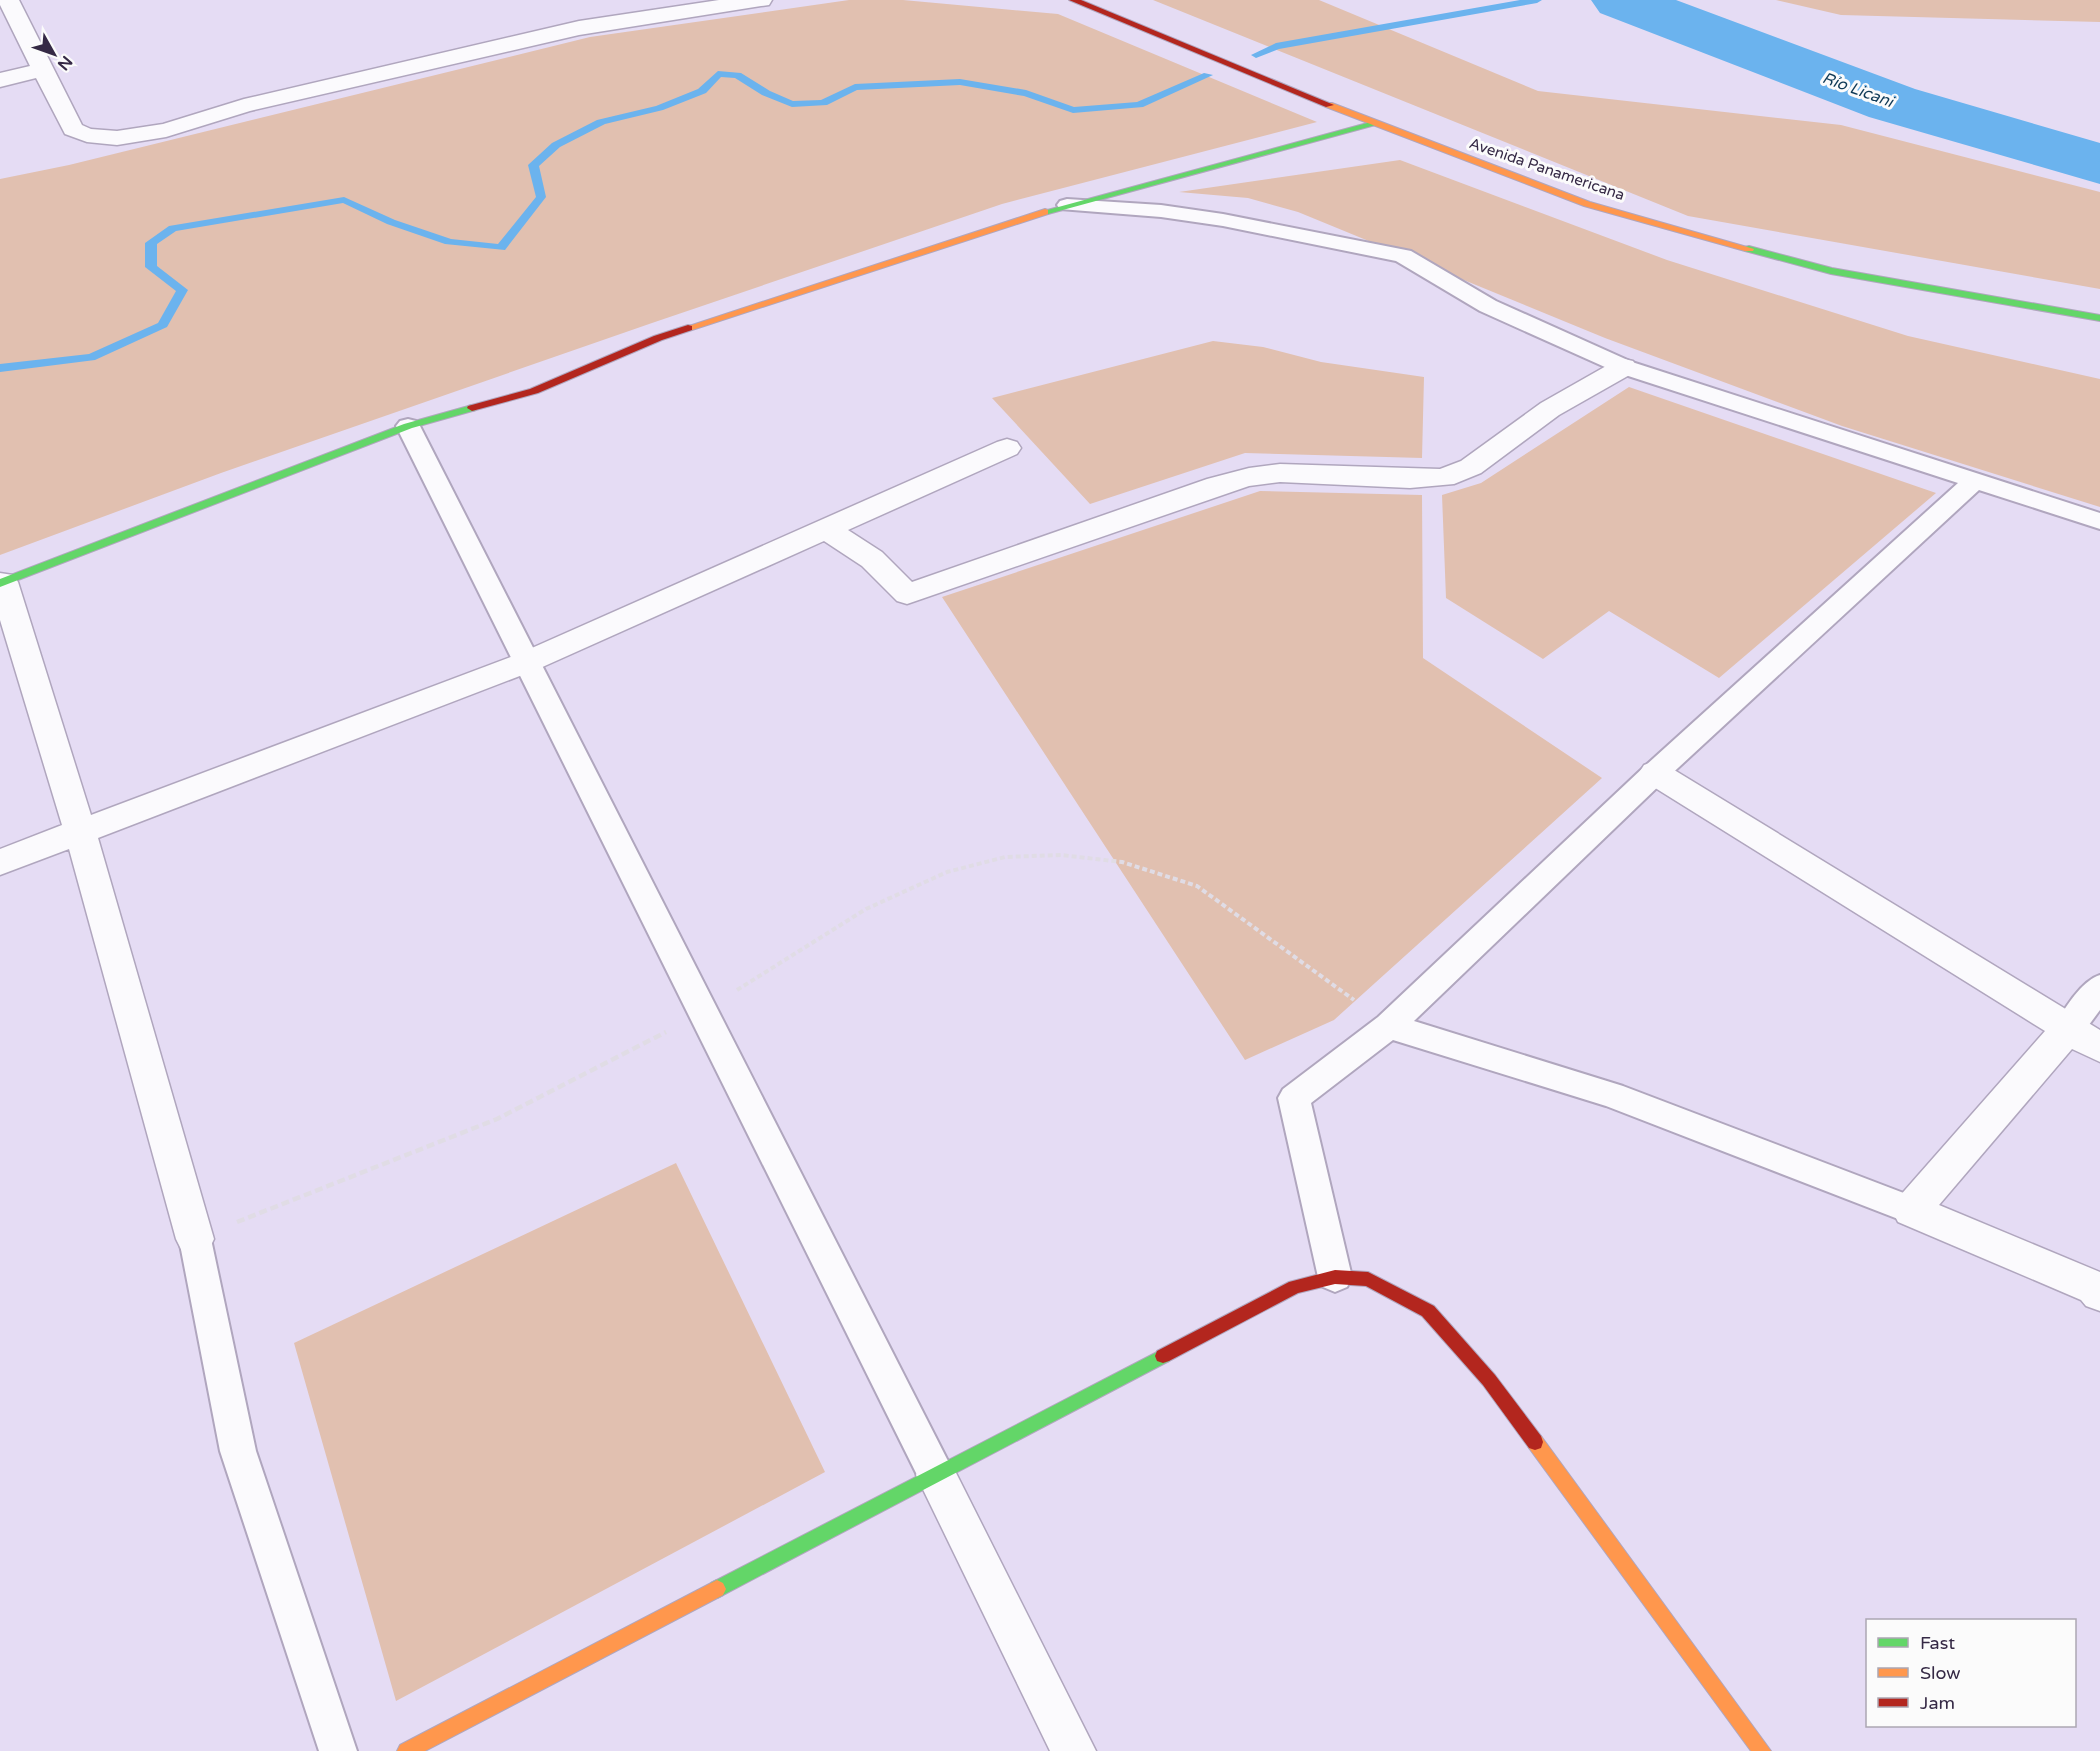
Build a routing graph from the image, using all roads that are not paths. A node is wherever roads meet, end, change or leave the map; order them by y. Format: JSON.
{"nodes":[{"id":1,"x":8,"y":0,"type":"edge"},
{"id":2,"x":761,"y":0,"type":"edge"},
{"id":3,"x":1073,"y":0,"type":"edge"},
{"id":4,"x":45,"y":69,"type":"junction"},
{"id":5,"x":0,"y":80,"type":"edge"},
{"id":6,"x":1374,"y":124,"type":"junction"},
{"id":7,"x":1067,"y":205,"type":"junction"},
{"id":8,"x":2100,"y":318,"type":"edge"},
{"id":9,"x":1624,"y":367,"type":"junction"},
{"id":10,"x":408,"y":426,"type":"junction"},
{"id":11,"x":1007,"y":448,"type":"dead end"},
{"id":12,"x":1975,"y":481,"type":"junction"},
{"id":13,"x":2100,"y":521,"type":"edge"},
{"id":14,"x":828,"y":530,"type":"junction"},
{"id":15,"x":1,"y":583,"type":"edge"},
{"id":16,"x":527,"y":662,"type":"junction"},
{"id":17,"x":1655,"y":773,"type":"junction"},
{"id":18,"x":81,"y":831,"type":"junction"},
{"id":19,"x":0,"y":862,"type":"edge"},
{"id":20,"x":2100,"y":987,"type":"edge"},
{"id":21,"x":1389,"y":1026,"type":"junction"},
{"id":22,"x":2069,"y":1028,"type":"junction"},
{"id":23,"x":2100,"y":1048,"type":"edge"},
{"id":24,"x":1911,"y":1210,"type":"junction"},
{"id":25,"x":195,"y":1239,"type":"joint"},
{"id":26,"x":1335,"y":1277,"type":"junction"},
{"id":27,"x":2100,"y":1294,"type":"edge"},
{"id":28,"x":936,"y":1476,"type":"junction"},
{"id":29,"x":338,"y":1751,"type":"edge"},
{"id":30,"x":406,"y":1751,"type":"edge"},
{"id":31,"x":1074,"y":1751,"type":"edge"},
{"id":32,"x":1762,"y":1751,"type":"edge"}],
"edges":[{"from":1,"to":4,"type":"street"},
{"from":2,"to":4,"type":"street"},
{"from":3,"to":6,"type":"street","name":"Avenida Panamericana"},
{"from":4,"to":5,"type":"street"},
{"from":6,"to":7,"type":"street"},
{"from":6,"to":8,"type":"street","name":"Avenida Panamericana"},
{"from":7,"to":9,"type":"lane"},
{"from":7,"to":10,"type":"street"},
{"from":9,"to":12,"type":"lane"},
{"from":9,"to":14,"type":"street"},
{"from":10,"to":15,"type":"street"},
{"from":10,"to":16,"type":"lane"},
{"from":11,"to":14,"type":"street"},
{"from":12,"to":13,"type":"lane"},
{"from":12,"to":17,"type":"lane"},
{"from":14,"to":16,"type":"street"},
{"from":15,"to":18,"type":"street"},
{"from":16,"to":18,"type":"street"},
{"from":16,"to":28,"type":"lane"},
{"from":17,"to":21,"type":"lane"},
{"from":17,"to":22,"type":"street"},
{"from":18,"to":19,"type":"street"},
{"from":18,"to":25,"type":"street"},
{"from":20,"to":22,"type":"lane"},
{"from":21,"to":24,"type":"lane"},
{"from":21,"to":26,"type":"lane"},
{"from":22,"to":23,"type":"street"},
{"from":22,"to":24,"type":"street"},
{"from":24,"to":27,"type":"street"},
{"from":25,"to":29,"type":"lane"},
{"from":26,"to":28,"type":"street"},
{"from":26,"to":32,"type":"street"},
{"from":28,"to":30,"type":"street"},
{"from":28,"to":31,"type":"street"}]}
